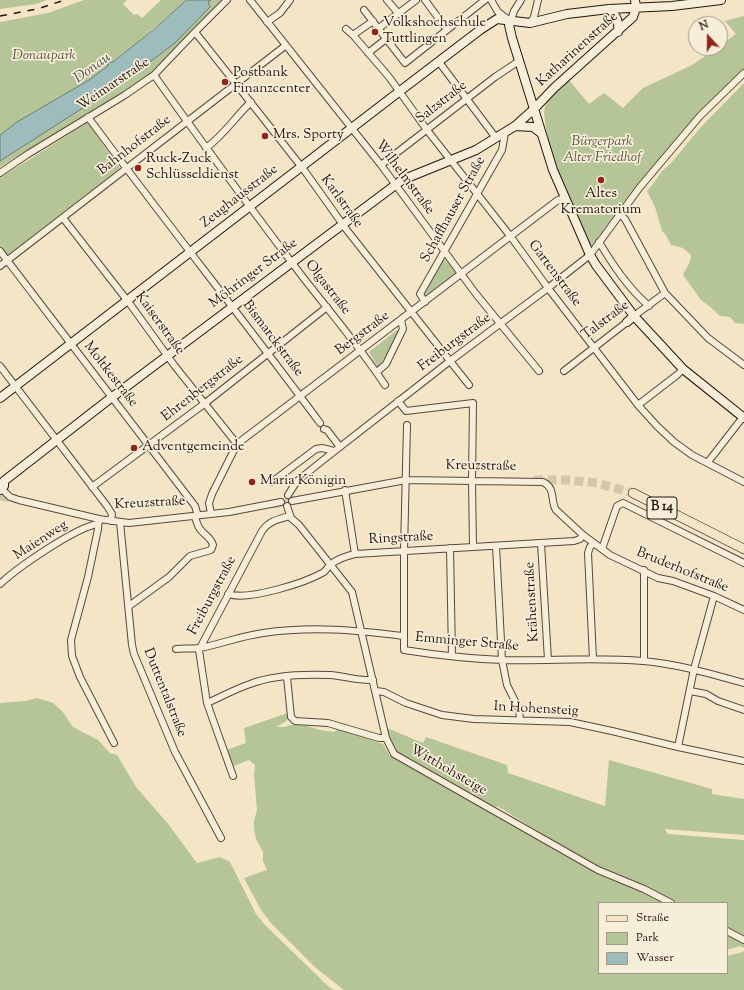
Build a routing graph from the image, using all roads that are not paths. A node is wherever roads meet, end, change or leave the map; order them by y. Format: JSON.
{"nodes":[{"id":1,"x":227,"y":0,"type":"edge"},
{"id":2,"x":250,"y":0,"type":"edge"},
{"id":3,"x":290,"y":0,"type":"edge"},
{"id":4,"x":387,"y":0,"type":"edge"},
{"id":5,"x":416,"y":0,"type":"edge"},
{"id":6,"x":425,"y":0,"type":"edge"},
{"id":7,"x":486,"y":0,"type":"edge"},
{"id":8,"x":491,"y":0,"type":"edge"},
{"id":9,"x":521,"y":0,"type":"edge"},
{"id":10,"x":538,"y":0,"type":"edge"},
{"id":11,"x":721,"y":0,"type":"edge"},
{"id":12,"x":700,"y":1,"type":"edge"},
{"id":13,"x":636,"y":4,"type":"edge"},
{"id":14,"x":654,"y":7,"type":"junction"},
{"id":15,"x":609,"y":9,"type":"junction"},
{"id":16,"x":364,"y":10,"type":"dead end"},
{"id":17,"x":398,"y":14,"type":"junction"},
{"id":18,"x":633,"y":18,"type":"junction"},
{"id":19,"x":510,"y":20,"type":"junction"},
{"id":20,"x":373,"y":21,"type":"junction"},
{"id":21,"x":267,"y":22,"type":"junction"},
{"id":22,"x":530,"y":23,"type":"junction"},
{"id":23,"x":379,"y":28,"type":"junction"},
{"id":24,"x":346,"y":29,"type":"dead end"},
{"id":25,"x":447,"y":30,"type":"junction"},
{"id":26,"x":195,"y":32,"type":"junction"},
{"id":27,"x":618,"y":32,"type":"junction"},
{"id":28,"x":353,"y":35,"type":"junction"},
{"id":29,"x":386,"y":39,"type":"junction"},
{"id":30,"x":285,"y":46,"type":"junction"},
{"id":31,"x":368,"y":52,"type":"junction"},
{"id":32,"x":519,"y":61,"type":"junction"},
{"id":33,"x":439,"y":62,"type":"junction"},
{"id":34,"x":744,"y":73,"type":"edge"},
{"id":35,"x":154,"y":75,"type":"junction"},
{"id":36,"x":236,"y":84,"type":"junction"},
{"id":37,"x":400,"y":91,"type":"junction"},
{"id":38,"x":467,"y":98,"type":"junction"},
{"id":39,"x":251,"y":102,"type":"junction"},
{"id":40,"x":534,"y":110,"type":"junction"},
{"id":41,"x":88,"y":117,"type":"junction"},
{"id":42,"x":187,"y":122,"type":"junction"},
{"id":43,"x":515,"y":126,"type":"junction"},
{"id":44,"x":352,"y":128,"type":"junction"},
{"id":45,"x":427,"y":130,"type":"junction"},
{"id":46,"x":505,"y":133,"type":"junction"},
{"id":47,"x":542,"y":133,"type":"junction"},
{"id":48,"x":496,"y":138,"type":"junction"},
{"id":49,"x":488,"y":143,"type":"junction"},
{"id":50,"x":206,"y":148,"type":"junction"},
{"id":51,"x":502,"y":150,"type":"junction"},
{"id":52,"x":451,"y":161,"type":"junction"},
{"id":53,"x":381,"y":165,"type":"junction"},
{"id":54,"x":301,"y":166,"type":"junction"},
{"id":55,"x":126,"y":169,"type":"junction"},
{"id":56,"x":0,"y":173,"type":"edge"},
{"id":57,"x":396,"y":185,"type":"junction"},
{"id":58,"x":477,"y":193,"type":"junction"},
{"id":59,"x":565,"y":198,"type":"junction"},
{"id":60,"x":250,"y":206,"type":"junction"},
{"id":61,"x":620,"y":214,"type":"junction"},
{"id":62,"x":62,"y":218,"type":"junction"},
{"id":63,"x":342,"y":224,"type":"junction"},
{"id":64,"x":511,"y":237,"type":"junction"},
{"id":65,"x":599,"y":242,"type":"junction"},
{"id":66,"x":0,"y":251,"type":"edge"},
{"id":67,"x":190,"y":252,"type":"junction"},
{"id":68,"x":445,"y":252,"type":"junction"},
{"id":69,"x":590,"y":255,"type":"junction"},
{"id":70,"x":7,"y":260,"type":"junction"},
{"id":71,"x":292,"y":262,"type":"junction"},
{"id":72,"x":0,"y":266,"type":"edge"},
{"id":73,"x":462,"y":274,"type":"junction"},
{"id":74,"x":548,"y":288,"type":"junction"},
{"id":75,"x":665,"y":294,"type":"junction"},
{"id":76,"x":127,"y":300,"type":"junction"},
{"id":77,"x":425,"y":302,"type":"junction"},
{"id":78,"x":648,"y":306,"type":"junction"},
{"id":79,"x":233,"y":307,"type":"junction"},
{"id":80,"x":327,"y":307,"type":"junction"},
{"id":81,"x":411,"y":313,"type":"junction"},
{"id":82,"x":634,"y":316,"type":"junction"},
{"id":83,"x":401,"y":320,"type":"junction"},
{"id":84,"x":627,"y":322,"type":"joint"},
{"id":85,"x":500,"y":324,"type":"junction"},
{"id":86,"x":70,"y":343,"type":"junction"},
{"id":87,"x":594,"y":346,"type":"junction"},
{"id":88,"x":361,"y":351,"type":"junction"},
{"id":89,"x":268,"y":353,"type":"junction"},
{"id":90,"x":167,"y":356,"type":"junction"},
{"id":91,"x":450,"y":361,"type":"junction"},
{"id":92,"x":744,"y":365,"type":"edge"},
{"id":93,"x":0,"y":366,"type":"edge"},
{"id":94,"x":683,"y":369,"type":"junction"},
{"id":95,"x":539,"y":370,"type":"dead end"},
{"id":96,"x":564,"y":371,"type":"dead end"},
{"id":97,"x":377,"y":372,"type":"junction"},
{"id":98,"x":385,"y":385,"type":"dead end"},
{"id":99,"x":469,"y":385,"type":"dead end"},
{"id":100,"x":15,"y":386,"type":"junction"},
{"id":101,"x":301,"y":397,"type":"junction"},
{"id":102,"x":0,"y":398,"type":"edge"},
{"id":103,"x":112,"y":398,"type":"junction"},
{"id":104,"x":398,"y":402,"type":"junction"},
{"id":105,"x":204,"y":404,"type":"junction"},
{"id":106,"x":638,"y":405,"type":"junction"},
{"id":107,"x":744,"y":417,"type":"edge"},
{"id":108,"x":320,"y":423,"type":"dead end"},
{"id":109,"x":407,"y":425,"type":"dead end"},
{"id":110,"x":324,"y":429,"type":"dead end"},
{"id":111,"x":56,"y":440,"type":"junction"},
{"id":112,"x":237,"y":444,"type":"junction"},
{"id":113,"x":149,"y":446,"type":"junction"},
{"id":114,"x":340,"y":447,"type":"junction"},
{"id":115,"x":334,"y":451,"type":"junction"},
{"id":116,"x":708,"y":462,"type":"junction"},
{"id":117,"x":406,"y":480,"type":"junction"},
{"id":118,"x":472,"y":481,"type":"junction"},
{"id":119,"x":272,"y":482,"type":"dead end"},
{"id":120,"x":744,"y":482,"type":"edge"},
{"id":121,"x":1,"y":485,"type":"edge"},
{"id":122,"x":550,"y":487,"type":"joint"},
{"id":123,"x":92,"y":488,"type":"junction"},
{"id":124,"x":345,"y":490,"type":"junction"},
{"id":125,"x":633,"y":493,"type":"tunnel mouth"},
{"id":126,"x":288,"y":495,"type":"junction"},
{"id":127,"x":292,"y":501,"type":"junction"},
{"id":128,"x":282,"y":502,"type":"junction"},
{"id":129,"x":287,"y":506,"type":"junction"},
{"id":130,"x":211,"y":514,"type":"junction"},
{"id":131,"x":196,"y":516,"type":"junction"},
{"id":132,"x":290,"y":516,"type":"junction"},
{"id":133,"x":111,"y":521,"type":"junction"},
{"id":134,"x":98,"y":522,"type":"junction"},
{"id":135,"x":120,"y":522,"type":"junction"},
{"id":136,"x":583,"y":535,"type":"junction"},
{"id":137,"x":594,"y":543,"type":"junction"},
{"id":138,"x":541,"y":544,"type":"junction"},
{"id":139,"x":496,"y":546,"type":"junction"},
{"id":140,"x":473,"y":547,"type":"junction"},
{"id":141,"x":450,"y":548,"type":"junction"},
{"id":142,"x":602,"y":549,"type":"junction"},
{"id":143,"x":744,"y":549,"type":"edge"},
{"id":144,"x":404,"y":551,"type":"junction"},
{"id":145,"x":355,"y":554,"type":"junction"},
{"id":146,"x":744,"y":563,"type":"edge"},
{"id":147,"x":331,"y":565,"type":"junction"},
{"id":148,"x":644,"y":570,"type":"junction"},
{"id":149,"x":0,"y":584,"type":"edge"},
{"id":150,"x":228,"y":594,"type":"junction"},
{"id":151,"x":714,"y":596,"type":"junction"},
{"id":152,"x":129,"y":606,"type":"junction"},
{"id":153,"x":744,"y":610,"type":"edge"},
{"id":154,"x":361,"y":630,"type":"junction"},
{"id":155,"x":404,"y":636,"type":"junction"},
{"id":156,"x":200,"y":648,"type":"junction"},
{"id":157,"x":176,"y":649,"type":"dead end"},
{"id":158,"x":452,"y":656,"type":"junction"},
{"id":159,"x":593,"y":659,"type":"junction"},
{"id":160,"x":502,"y":660,"type":"junction"},
{"id":161,"x":548,"y":660,"type":"junction"},
{"id":162,"x":644,"y":661,"type":"junction"},
{"id":163,"x":694,"y":670,"type":"junction"},
{"id":164,"x":287,"y":676,"type":"junction"},
{"id":165,"x":373,"y":680,"type":"junction"},
{"id":166,"x":744,"y":683,"type":"edge"},
{"id":167,"x":376,"y":691,"type":"junction"},
{"id":168,"x":690,"y":691,"type":"junction"},
{"id":169,"x":207,"y":703,"type":"junction"},
{"id":170,"x":744,"y":710,"type":"edge"},
{"id":171,"x":520,"y":720,"type":"junction"},
{"id":172,"x":386,"y":738,"type":"junction"},
{"id":173,"x":114,"y":743,"type":"dead end"},
{"id":174,"x":678,"y":747,"type":"junction"},
{"id":175,"x":744,"y":761,"type":"edge"},
{"id":176,"x":233,"y":776,"type":"dead end"},
{"id":177,"x":221,"y":838,"type":"dead end"},
{"id":178,"x":669,"y":902,"type":"edge"},
{"id":179,"x":728,"y":932,"type":"edge"},
{"id":180,"x":744,"y":940,"type":"edge"}],
"edges":[{"from":1,"to":26,"type":"street","name":"Weimarstraße"},
{"from":2,"to":21,"type":"street","name":"Wilhelmstraße"},
{"from":3,"to":21,"type":"street"},
{"from":4,"to":17,"type":"street"},
{"from":5,"to":17,"type":"street"},
{"from":6,"to":25,"type":"street"},
{"from":7,"to":25,"type":"street"},
{"from":8,"to":19,"type":"street"},
{"from":9,"to":19,"type":"street"},
{"from":10,"to":22,"type":"street"},
{"from":11,"to":12,"type":"street"},
{"from":12,"to":14,"type":"street"},
{"from":13,"to":14,"type":"street"},
{"from":13,"to":15,"type":"street"},
{"from":13,"to":18,"type":"street","name":"Katharinenstraße"},
{"from":14,"to":18,"type":"street"},
{"from":15,"to":22,"type":"street"},
{"from":15,"to":27,"type":"street"},
{"from":16,"to":20,"type":"street"},
{"from":17,"to":23,"type":"street"},
{"from":18,"to":27,"type":"street","name":"Katharinenstraße"},
{"from":19,"to":22,"type":"street"},
{"from":19,"to":32,"type":"street"},
{"from":19,"to":33,"type":"street","name":"Zeughausstraße"},
{"from":20,"to":23,"type":"street"},
{"from":20,"to":28,"type":"street"},
{"from":21,"to":30,"type":"street","name":"Wilhelmstraße"},
{"from":23,"to":29,"type":"street"},
{"from":24,"to":28,"type":"street","name":"Gartenstraße"},
{"from":25,"to":29,"type":"street"},
{"from":26,"to":35,"type":"street","name":"Weimarstraße"},
{"from":26,"to":36,"type":"street","name":"Karlstraße"},
{"from":27,"to":40,"type":"street","name":"Katharinenstraße"},
{"from":28,"to":31,"type":"street","name":"Gartenstraße"},
{"from":29,"to":31,"type":"street"},
{"from":30,"to":36,"type":"street","name":"Bahnhofstraße"},
{"from":30,"to":44,"type":"street","name":"Wilhelmstraße"},
{"from":31,"to":37,"type":"street","name":"Gartenstraße"},
{"from":32,"to":38,"type":"street","name":"Salzstraße"},
{"from":32,"to":40,"type":"street"},
{"from":33,"to":37,"type":"street","name":"Zeughausstraße"},
{"from":33,"to":38,"type":"street"},
{"from":34,"to":61,"type":"street","name":"Freiburgstraße"},
{"from":35,"to":41,"type":"street","name":"Weimarstraße"},
{"from":35,"to":42,"type":"street","name":"Olgastraße"},
{"from":36,"to":39,"type":"street","name":"Karlstraße"},
{"from":36,"to":42,"type":"street","name":"Bahnhofstraße"},
{"from":37,"to":44,"type":"street","name":"Zeughausstraße"},
{"from":37,"to":45,"type":"street","name":"Gartenstraße"},
{"from":38,"to":45,"type":"street","name":"Salzstraße"},
{"from":38,"to":48,"type":"street"},
{"from":39,"to":50,"type":"street"},
{"from":39,"to":54,"type":"street","name":"Karlstraße"},
{"from":40,"to":43,"type":"street","name":"Möhringer Straße"},
{"from":40,"to":47,"type":"street"},
{"from":41,"to":55,"type":"street","name":"Bismarckstraße"},
{"from":41,"to":56,"type":"street","name":"Weimarstraße"},
{"from":42,"to":50,"type":"street","name":"Olgastraße"},
{"from":42,"to":55,"type":"street","name":"Bahnhofstraße"},
{"from":43,"to":46,"type":"street","name":"Möhringer Straße"},
{"from":43,"to":47,"type":"street"},
{"from":44,"to":53,"type":"street","name":"Wilhelmstraße"},
{"from":44,"to":54,"type":"street","name":"Zeughausstraße"},
{"from":45,"to":52,"type":"street","name":"Gartenstraße"},
{"from":45,"to":53,"type":"street","name":"Salzstraße"},
{"from":46,"to":48,"type":"street","name":"Möhringer Straße"},
{"from":46,"to":51,"type":"street","name":"Schaffhauser Straße"},
{"from":47,"to":59,"type":"street"},
{"from":48,"to":49,"type":"street","name":"Möhringer Straße"},
{"from":49,"to":51,"type":"street","name":"Schaffhauser Straße"},
{"from":49,"to":52,"type":"street","name":"Möhringer Straße"},
{"from":50,"to":60,"type":"street","name":"Olgastraße"},
{"from":51,"to":58,"type":"street","name":"Schaffhauser Straße"},
{"from":52,"to":57,"type":"street","name":"Möhringer Straße"},
{"from":52,"to":58,"type":"street","name":"Gartenstraße"},
{"from":53,"to":57,"type":"street","name":"Wilhelmstraße"},
{"from":54,"to":60,"type":"street","name":"Zeughausstraße"},
{"from":54,"to":63,"type":"street","name":"Karlstraße"},
{"from":55,"to":62,"type":"street","name":"Bahnhofstraße"},
{"from":55,"to":67,"type":"street","name":"Bismarckstraße"},
{"from":57,"to":63,"type":"street","name":"Möhringer Straße"},
{"from":57,"to":68,"type":"street","name":"Wilhelmstraße"},
{"from":58,"to":64,"type":"street","name":"Gartenstraße"},
{"from":58,"to":68,"type":"street","name":"Schaffhauser Straße"},
{"from":59,"to":64,"type":"street","name":"Bergstraße"},
{"from":59,"to":69,"type":"street"},
{"from":60,"to":67,"type":"street","name":"Zeughausstraße"},
{"from":60,"to":71,"type":"street","name":"Olgastraße"},
{"from":61,"to":65,"type":"street","name":"Freiburgstraße"},
{"from":61,"to":75,"type":"street"},
{"from":62,"to":70,"type":"street","name":"Bahnhofstraße"},
{"from":62,"to":76,"type":"street","name":"Kaiserstraße"},
{"from":63,"to":71,"type":"street","name":"Möhringer Straße"},
{"from":63,"to":81,"type":"street","name":"Karlstraße"},
{"from":64,"to":73,"type":"street","name":"Bergstraße"},
{"from":64,"to":74,"type":"street","name":"Gartenstraße"},
{"from":65,"to":69,"type":"street","name":"Freiburgstraße"},
{"from":65,"to":78,"type":"street"},
{"from":66,"to":70,"type":"street","name":"Moltkestraße"},
{"from":67,"to":76,"type":"street","name":"Zeughausstraße"},
{"from":67,"to":79,"type":"street","name":"Bismarckstraße"},
{"from":68,"to":73,"type":"street","name":"Wilhelmstraße"},
{"from":68,"to":77,"type":"street","name":"Schaffhauser Straße"},
{"from":69,"to":74,"type":"street","name":"Freiburgstraße"},
{"from":69,"to":82,"type":"street"},
{"from":70,"to":72,"type":"street","name":"Bahnhofstraße"},
{"from":70,"to":86,"type":"street","name":"Moltkestraße"},
{"from":71,"to":79,"type":"street","name":"Möhringer Straße"},
{"from":71,"to":80,"type":"street","name":"Olgastraße"},
{"from":73,"to":77,"type":"street","name":"Bergstraße"},
{"from":73,"to":85,"type":"street","name":"Wilhelmstraße"},
{"from":74,"to":85,"type":"street","name":"Freiburgstraße"},
{"from":74,"to":87,"type":"street","name":"Gartenstraße"},
{"from":75,"to":78,"type":"street","name":"Talstraße"},
{"from":75,"to":92,"type":"street"},
{"from":76,"to":86,"type":"street","name":"Zeughausstraße"},
{"from":76,"to":90,"type":"street","name":"Kaiserstraße"},
{"from":77,"to":81,"type":"street","name":"Bergstraße"},
{"from":78,"to":82,"type":"street","name":"Talstraße"},
{"from":79,"to":89,"type":"street","name":"Bismarckstraße"},
{"from":79,"to":90,"type":"street","name":"Möhringer Straße"},
{"from":80,"to":88,"type":"street","name":"Olgastraße"},
{"from":80,"to":89,"type":"street","name":"Ehrenbergstraße"},
{"from":81,"to":83,"type":"street","name":"Bergstraße"},
{"from":81,"to":91,"type":"street","name":"Karlstraße"},
{"from":82,"to":84,"type":"street","name":"Talstraße"},
{"from":82,"to":94,"type":"street"},
{"from":83,"to":88,"type":"street","name":"Bergstraße"},
{"from":83,"to":97,"type":"street"},
{"from":84,"to":87,"type":"street","name":"Talstraße"},
{"from":85,"to":91,"type":"street","name":"Freiburgstraße"},
{"from":85,"to":95,"type":"street","name":"Wilhelmstraße"},
{"from":86,"to":100,"type":"street","name":"Zeughausstraße"},
{"from":86,"to":103,"type":"street","name":"Moltkestraße"},
{"from":87,"to":96,"type":"street","name":"Talstraße"},
{"from":87,"to":106,"type":"street","name":"Gartenstraße"},
{"from":88,"to":97,"type":"street","name":"Olgastraße"},
{"from":88,"to":101,"type":"street","name":"Bergstraße"},
{"from":89,"to":101,"type":"street","name":"Bismarckstraße"},
{"from":89,"to":105,"type":"street","name":"Ehrenbergstraße"},
{"from":90,"to":103,"type":"street","name":"Möhringer Straße"},
{"from":90,"to":105,"type":"street","name":"Kaiserstraße"},
{"from":91,"to":99,"type":"street","name":"Karlstraße"},
{"from":91,"to":104,"type":"street","name":"Freiburgstraße"},
{"from":93,"to":100,"type":"street"},
{"from":94,"to":106,"type":"street"},
{"from":94,"to":107,"type":"street"},
{"from":97,"to":98,"type":"street","name":"Olgastraße"},
{"from":100,"to":102,"type":"street","name":"Zeughausstraße"},
{"from":100,"to":111,"type":"street"},
{"from":101,"to":108,"type":"street","name":"Bismarckstraße"},
{"from":101,"to":112,"type":"street","name":"Bergstraße"},
{"from":103,"to":111,"type":"street","name":"Möhringer Straße"},
{"from":103,"to":113,"type":"street","name":"Moltkestraße"},
{"from":104,"to":114,"type":"street","name":"Freiburgstraße"},
{"from":104,"to":118,"type":"street"},
{"from":105,"to":112,"type":"street","name":"Kaiserstraße"},
{"from":105,"to":113,"type":"street","name":"Ehrenbergstraße"},
{"from":106,"to":116,"type":"street","name":"Gartenstraße"},
{"from":107,"to":116,"type":"street"},
{"from":109,"to":117,"type":"street"},
{"from":110,"to":114,"type":"street"},
{"from":111,"to":121,"type":"street","name":"Möhringer Straße"},
{"from":111,"to":123,"type":"street"},
{"from":112,"to":130,"type":"street","name":"Bergstraße"},
{"from":113,"to":123,"type":"street","name":"Ehrenbergstraße"},
{"from":113,"to":131,"type":"street","name":"Moltkestraße"},
{"from":114,"to":115,"type":"street","name":"Freiburgstraße"},
{"from":115,"to":119,"type":"street"},
{"from":115,"to":126,"type":"street","name":"Freiburgstraße"},
{"from":116,"to":120,"type":"street","name":"Gartenstraße"},
{"from":117,"to":118,"type":"street","name":"Kreuzstraße"},
{"from":117,"to":124,"type":"street","name":"Kreuzstraße"},
{"from":117,"to":144,"type":"street"},
{"from":118,"to":122,"type":"street","name":"Kreuzstraße"},
{"from":118,"to":140,"type":"street"},
{"from":121,"to":134,"type":"street","name":"Kreuzstraße"},
{"from":122,"to":136,"type":"street","name":"Bruderhofstraße"},
{"from":123,"to":133,"type":"street"},
{"from":124,"to":127,"type":"street","name":"Kreuzstraße"},
{"from":124,"to":145,"type":"street"},
{"from":125,"to":143,"type":"main road","number":"B 14"},
{"from":126,"to":127,"type":"street"},
{"from":126,"to":128,"type":"street"},
{"from":127,"to":129,"type":"street"},
{"from":128,"to":129,"type":"street"},
{"from":128,"to":130,"type":"street","name":"Kreuzstraße"},
{"from":129,"to":132,"type":"street","name":"Witthohsteige"},
{"from":130,"to":131,"type":"street","name":"Kreuzstraße"},
{"from":131,"to":135,"type":"street","name":"Kreuzstraße"},
{"from":131,"to":152,"type":"street","name":"Moltkestraße"},
{"from":132,"to":147,"type":"street","name":"Witthohsteige"},
{"from":132,"to":150,"type":"street","name":"Freiburgstraße"},
{"from":133,"to":134,"type":"street","name":"Kreuzstraße"},
{"from":133,"to":135,"type":"street","name":"Kreuzstraße"},
{"from":134,"to":149,"type":"street","name":"Maienweg"},
{"from":134,"to":173,"type":"street"},
{"from":135,"to":152,"type":"street","name":"Duttentalstraße"},
{"from":136,"to":137,"type":"street","name":"Bruderhofstraße"},
{"from":136,"to":138,"type":"street","name":"Ringstraße"},
{"from":137,"to":142,"type":"street","name":"Bruderhofstraße"},
{"from":137,"to":159,"type":"street"},
{"from":138,"to":139,"type":"street","name":"Ringstraße"},
{"from":138,"to":161,"type":"street","name":"Krähenstraße"},
{"from":139,"to":140,"type":"street","name":"Ringstraße"},
{"from":139,"to":160,"type":"street"},
{"from":140,"to":141,"type":"street","name":"Ringstraße"},
{"from":141,"to":144,"type":"street","name":"Ringstraße"},
{"from":141,"to":158,"type":"street"},
{"from":142,"to":146,"type":"street"},
{"from":142,"to":148,"type":"street","name":"Bruderhofstraße"},
{"from":144,"to":145,"type":"street","name":"Ringstraße"},
{"from":144,"to":155,"type":"street"},
{"from":145,"to":147,"type":"street","name":"Ringstraße"},
{"from":147,"to":150,"type":"street","name":"Ringstraße"},
{"from":147,"to":154,"type":"street","name":"Witthohsteige"},
{"from":148,"to":151,"type":"street","name":"Bruderhofstraße"},
{"from":148,"to":162,"type":"street"},
{"from":150,"to":156,"type":"street","name":"Freiburgstraße"},
{"from":151,"to":153,"type":"street","name":"Bruderhofstraße"},
{"from":151,"to":163,"type":"street"},
{"from":152,"to":177,"type":"street","name":"Duttentalstraße"},
{"from":154,"to":155,"type":"street","name":"Emminger Straße"},
{"from":154,"to":156,"type":"street","name":"Emminger Straße"},
{"from":154,"to":165,"type":"street","name":"Witthohsteige"},
{"from":155,"to":158,"type":"street","name":"Emminger Straße"},
{"from":156,"to":157,"type":"street","name":"Emminger Straße"},
{"from":156,"to":169,"type":"street","name":"Freiburgstraße"},
{"from":158,"to":160,"type":"street","name":"Emminger Straße"},
{"from":159,"to":161,"type":"street","name":"Emminger Straße"},
{"from":159,"to":162,"type":"street","name":"Emminger Straße"},
{"from":160,"to":161,"type":"street","name":"Emminger Straße"},
{"from":160,"to":171,"type":"street"},
{"from":162,"to":163,"type":"street","name":"Emminger Straße"},
{"from":163,"to":166,"type":"street","name":"Emminger Straße"},
{"from":163,"to":168,"type":"street"},
{"from":164,"to":165,"type":"street"},
{"from":164,"to":169,"type":"street"},
{"from":164,"to":172,"type":"street"},
{"from":165,"to":167,"type":"street","name":"Witthohsteige"},
{"from":167,"to":171,"type":"street","name":"In Hohensteig"},
{"from":167,"to":172,"type":"street","name":"Witthohsteige"},
{"from":168,"to":170,"type":"street"},
{"from":168,"to":174,"type":"street"},
{"from":169,"to":176,"type":"street","name":"Freiburgstraße"},
{"from":171,"to":174,"type":"street","name":"In Hohensteig"},
{"from":172,"to":178,"type":"street","name":"Witthohsteige"},
{"from":174,"to":175,"type":"street","name":"In Hohensteig"},
{"from":179,"to":180,"type":"street"}]}
